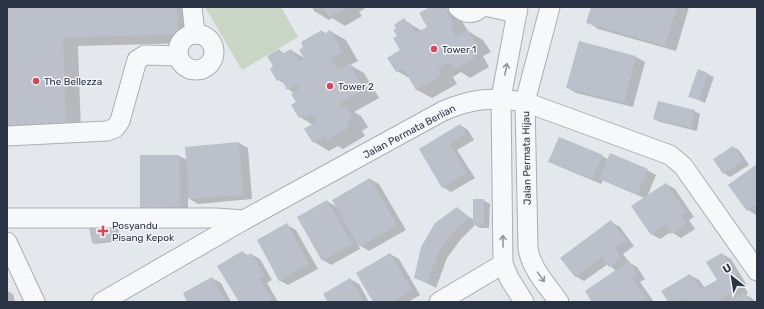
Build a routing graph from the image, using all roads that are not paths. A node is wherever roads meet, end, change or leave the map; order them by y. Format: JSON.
{"nodes":[{"id":1,"x":192,"y":7,"type":"edge"},
{"id":2,"x":458,"y":7,"type":"edge"},
{"id":3,"x":480,"y":7,"type":"edge"},
{"id":4,"x":489,"y":7,"type":"edge"},
{"id":5,"x":550,"y":7,"type":"edge"},
{"id":6,"x":518,"y":10,"type":"edge"},
{"id":7,"x":195,"y":34,"type":"junction"},
{"id":8,"x":178,"y":56,"type":"junction"},
{"id":9,"x":500,"y":98,"type":"junction"},
{"id":10,"x":525,"y":102,"type":"junction"},
{"id":11,"x":7,"y":136,"type":"edge"},
{"id":12,"x":7,"y":218,"type":"edge"},
{"id":13,"x":244,"y":220,"type":"junction"},
{"id":14,"x":7,"y":242,"type":"edge"},
{"id":15,"x":755,"y":262,"type":"edge"},
{"id":16,"x":503,"y":264,"type":"junction"},
{"id":17,"x":35,"y":302,"type":"edge"},
{"id":18,"x":102,"y":302,"type":"edge"},
{"id":19,"x":439,"y":302,"type":"edge"},
{"id":20,"x":524,"y":302,"type":"edge"},
{"id":21,"x":559,"y":302,"type":"edge"}],
"edges":[{"from":1,"to":7,"type":"street"},
{"from":2,"to":3,"type":"street"},
{"from":4,"to":6,"type":"street"},
{"from":5,"to":10,"type":"street","name":"Jalan Permata Hijau"},
{"from":9,"to":6,"type":"street","one_way":true},
{"from":7,"to":8,"type":"street"},
{"from":7,"to":8,"type":"street"},
{"from":8,"to":11,"type":"street"},
{"from":9,"to":10,"type":"street","name":"Jalan Permata Berlian"},
{"from":9,"to":13,"type":"street","name":"Jalan Permata Berlian"},
{"from":16,"to":9,"type":"street","one_way":true},
{"from":10,"to":15,"type":"street","name":"Jalan Permata Berlian"},
{"from":10,"to":21,"type":"street","name":"Jalan Permata Hijau","one_way":true},
{"from":12,"to":13,"type":"street"},
{"from":13,"to":18,"type":"street","name":"Jalan Permata Berlian"},
{"from":14,"to":17,"type":"street"},
{"from":16,"to":19,"type":"street"},
{"from":16,"to":20,"type":"street"}]}
